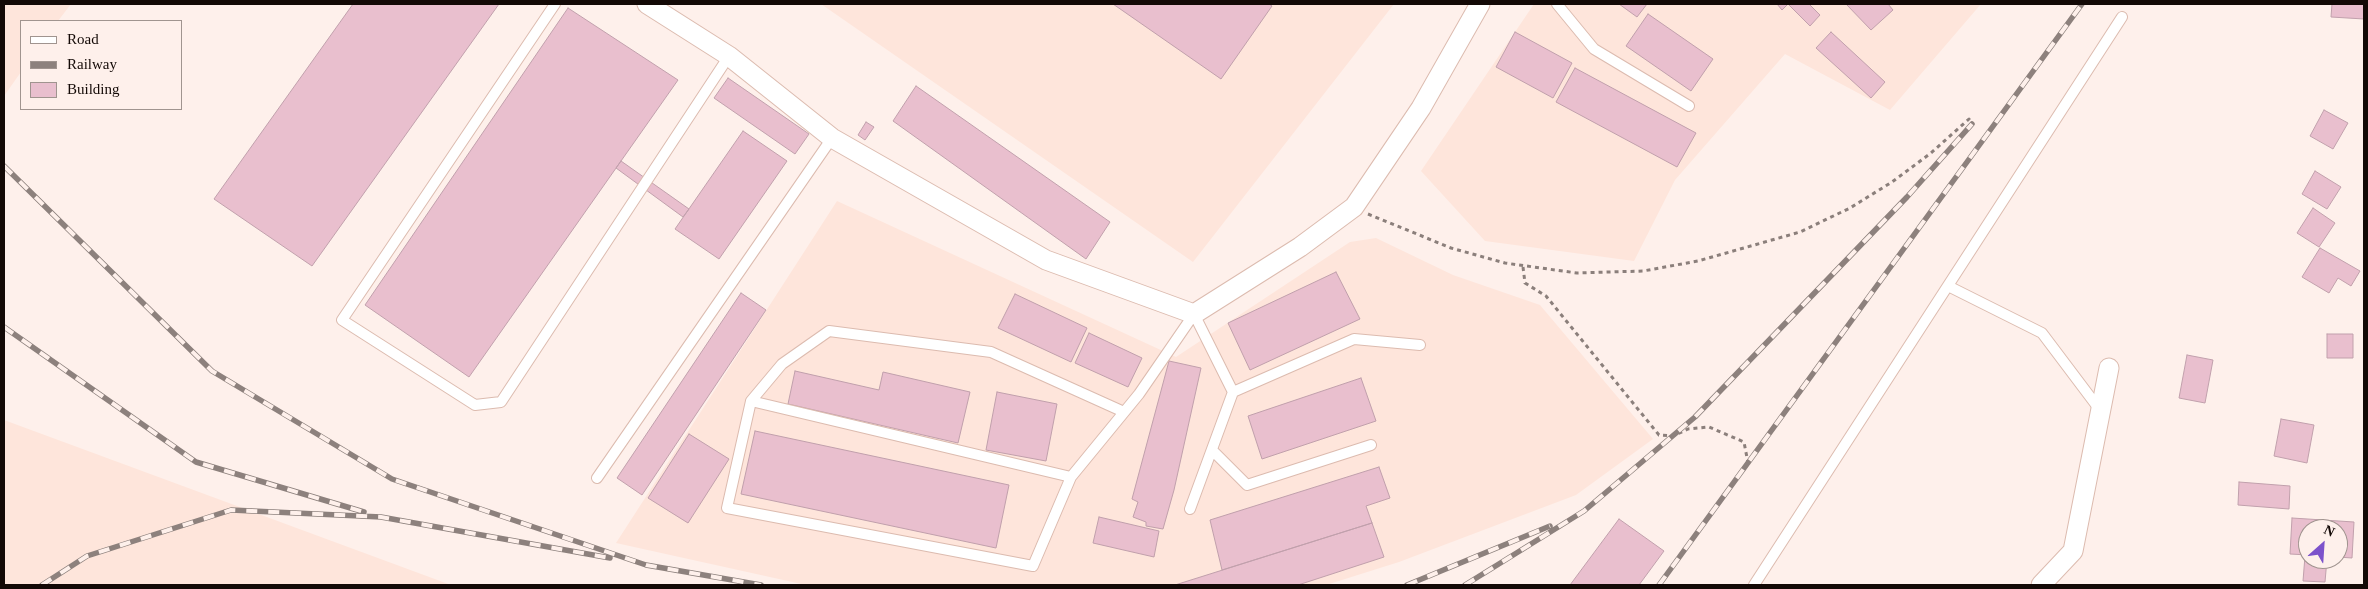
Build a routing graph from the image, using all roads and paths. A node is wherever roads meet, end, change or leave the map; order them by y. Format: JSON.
{"nodes":[{"id":1,"x":556,"y":4,"type":"edge"},
{"id":2,"x":647,"y":4,"type":"edge"},
{"id":3,"x":1480,"y":4,"type":"edge"},
{"id":4,"x":1557,"y":4,"type":"edge"},
{"id":5,"x":2122,"y":17,"type":"dead end"},
{"id":6,"x":728,"y":56,"type":"junction"},
{"id":7,"x":1688,"y":106,"type":"dead end"},
{"id":8,"x":1972,"y":124,"type":"dead end"},
{"id":9,"x":832,"y":138,"type":"junction"},
{"id":10,"x":1354,"y":208,"type":"junction"},
{"id":11,"x":1523,"y":267,"type":"junction"},
{"id":12,"x":1948,"y":286,"type":"junction"},
{"id":13,"x":1194,"y":314,"type":"junction"},
{"id":14,"x":1420,"y":345,"type":"dead end"},
{"id":15,"x":2109,"y":368,"type":"dead end"},
{"id":16,"x":1233,"y":392,"type":"junction"},
{"id":17,"x":751,"y":401,"type":"junction"},
{"id":18,"x":2101,"y":410,"type":"junction"},
{"id":19,"x":1124,"y":412,"type":"junction"},
{"id":20,"x":1371,"y":445,"type":"dead end"},
{"id":21,"x":1212,"y":450,"type":"junction"},
{"id":22,"x":1748,"y":462,"type":"dead end"},
{"id":23,"x":1071,"y":477,"type":"junction"},
{"id":24,"x":597,"y":478,"type":"dead end"},
{"id":25,"x":1190,"y":510,"type":"dead end"},
{"id":26,"x":1754,"y":585,"type":"edge"},
{"id":27,"x":2041,"y":585,"type":"edge"}],
"edges":[{"from":1,"to":6,"type":"lane"},
{"from":2,"to":6,"type":"street"},
{"from":3,"to":10,"type":"street"},
{"from":4,"to":7,"type":"lane"},
{"from":5,"to":12,"type":"lane"},
{"from":6,"to":9,"type":"street"},
{"from":8,"to":11,"type":"path"},
{"from":9,"to":13,"type":"street"},
{"from":9,"to":24,"type":"lane"},
{"from":10,"to":11,"type":"path"},
{"from":10,"to":13,"type":"street"},
{"from":11,"to":22,"type":"path"},
{"from":12,"to":18,"type":"lane"},
{"from":12,"to":26,"type":"lane"},
{"from":13,"to":16,"type":"lane"},
{"from":13,"to":19,"type":"lane"},
{"from":14,"to":16,"type":"lane"},
{"from":15,"to":18,"type":"street"},
{"from":16,"to":21,"type":"lane"},
{"from":17,"to":19,"type":"lane"},
{"from":17,"to":23,"type":"lane"},
{"from":17,"to":23,"type":"lane"},
{"from":18,"to":27,"type":"street"},
{"from":19,"to":23,"type":"lane"},
{"from":20,"to":21,"type":"lane"},
{"from":21,"to":25,"type":"lane"}]}
